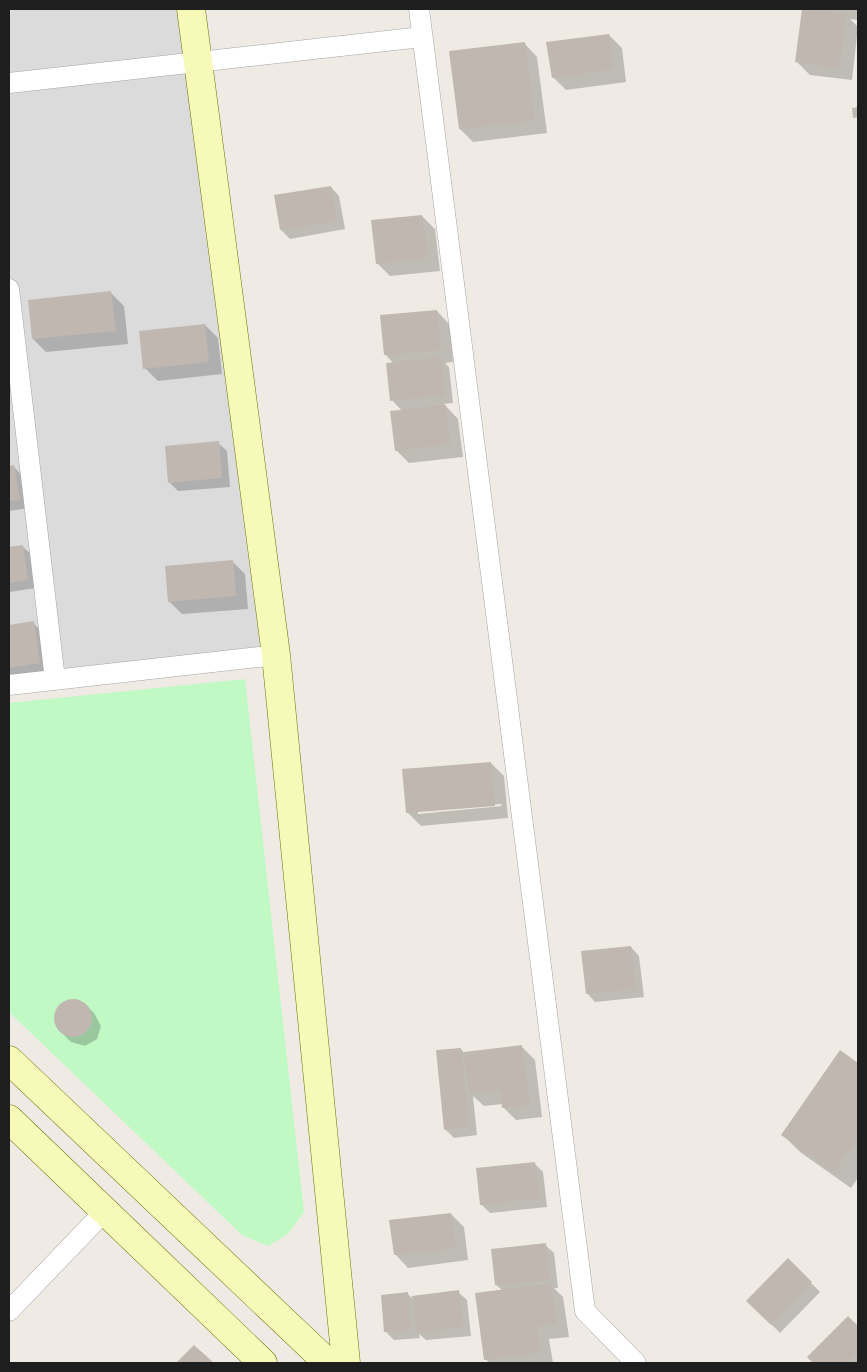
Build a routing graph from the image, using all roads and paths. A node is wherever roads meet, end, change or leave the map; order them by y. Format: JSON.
{"nodes":[{"id":1,"x":191,"y":9,"type":"edge"},
{"id":2,"x":418,"y":9,"type":"edge"},
{"id":3,"x":422,"y":37,"type":"junction"},
{"id":4,"x":198,"y":62,"type":"junction"},
{"id":5,"x":9,"y":83,"type":"edge"},
{"id":6,"x":9,"y":289,"type":"edge"},
{"id":7,"x":276,"y":655,"type":"junction"},
{"id":8,"x":55,"y":680,"type":"junction"},
{"id":9,"x":9,"y":686,"type":"edge"},
{"id":10,"x":9,"y":1060,"type":"edge"},
{"id":11,"x":9,"y":1119,"type":"edge"},
{"id":12,"x":105,"y":1211,"type":"junction"},
{"id":13,"x":9,"y":1310,"type":"edge"},
{"id":14,"x":263,"y":1363,"type":"edge"},
{"id":15,"x":328,"y":1363,"type":"edge"},
{"id":16,"x":346,"y":1363,"type":"edge"},
{"id":17,"x":636,"y":1363,"type":"edge"}],
"edges":[{"from":1,"to":4,"type":"street"},
{"from":2,"to":3,"type":"street"},
{"from":3,"to":4,"type":"street"},
{"from":3,"to":17,"type":"street"},
{"from":4,"to":5,"type":"street"},
{"from":4,"to":7,"type":"street"},
{"from":6,"to":8,"type":"street"},
{"from":7,"to":8,"type":"street"},
{"from":7,"to":16,"type":"street"},
{"from":8,"to":9,"type":"street"},
{"from":10,"to":15,"type":"street"},
{"from":11,"to":12,"type":"street"},
{"from":12,"to":13,"type":"street"},
{"from":12,"to":14,"type":"street"}]}
